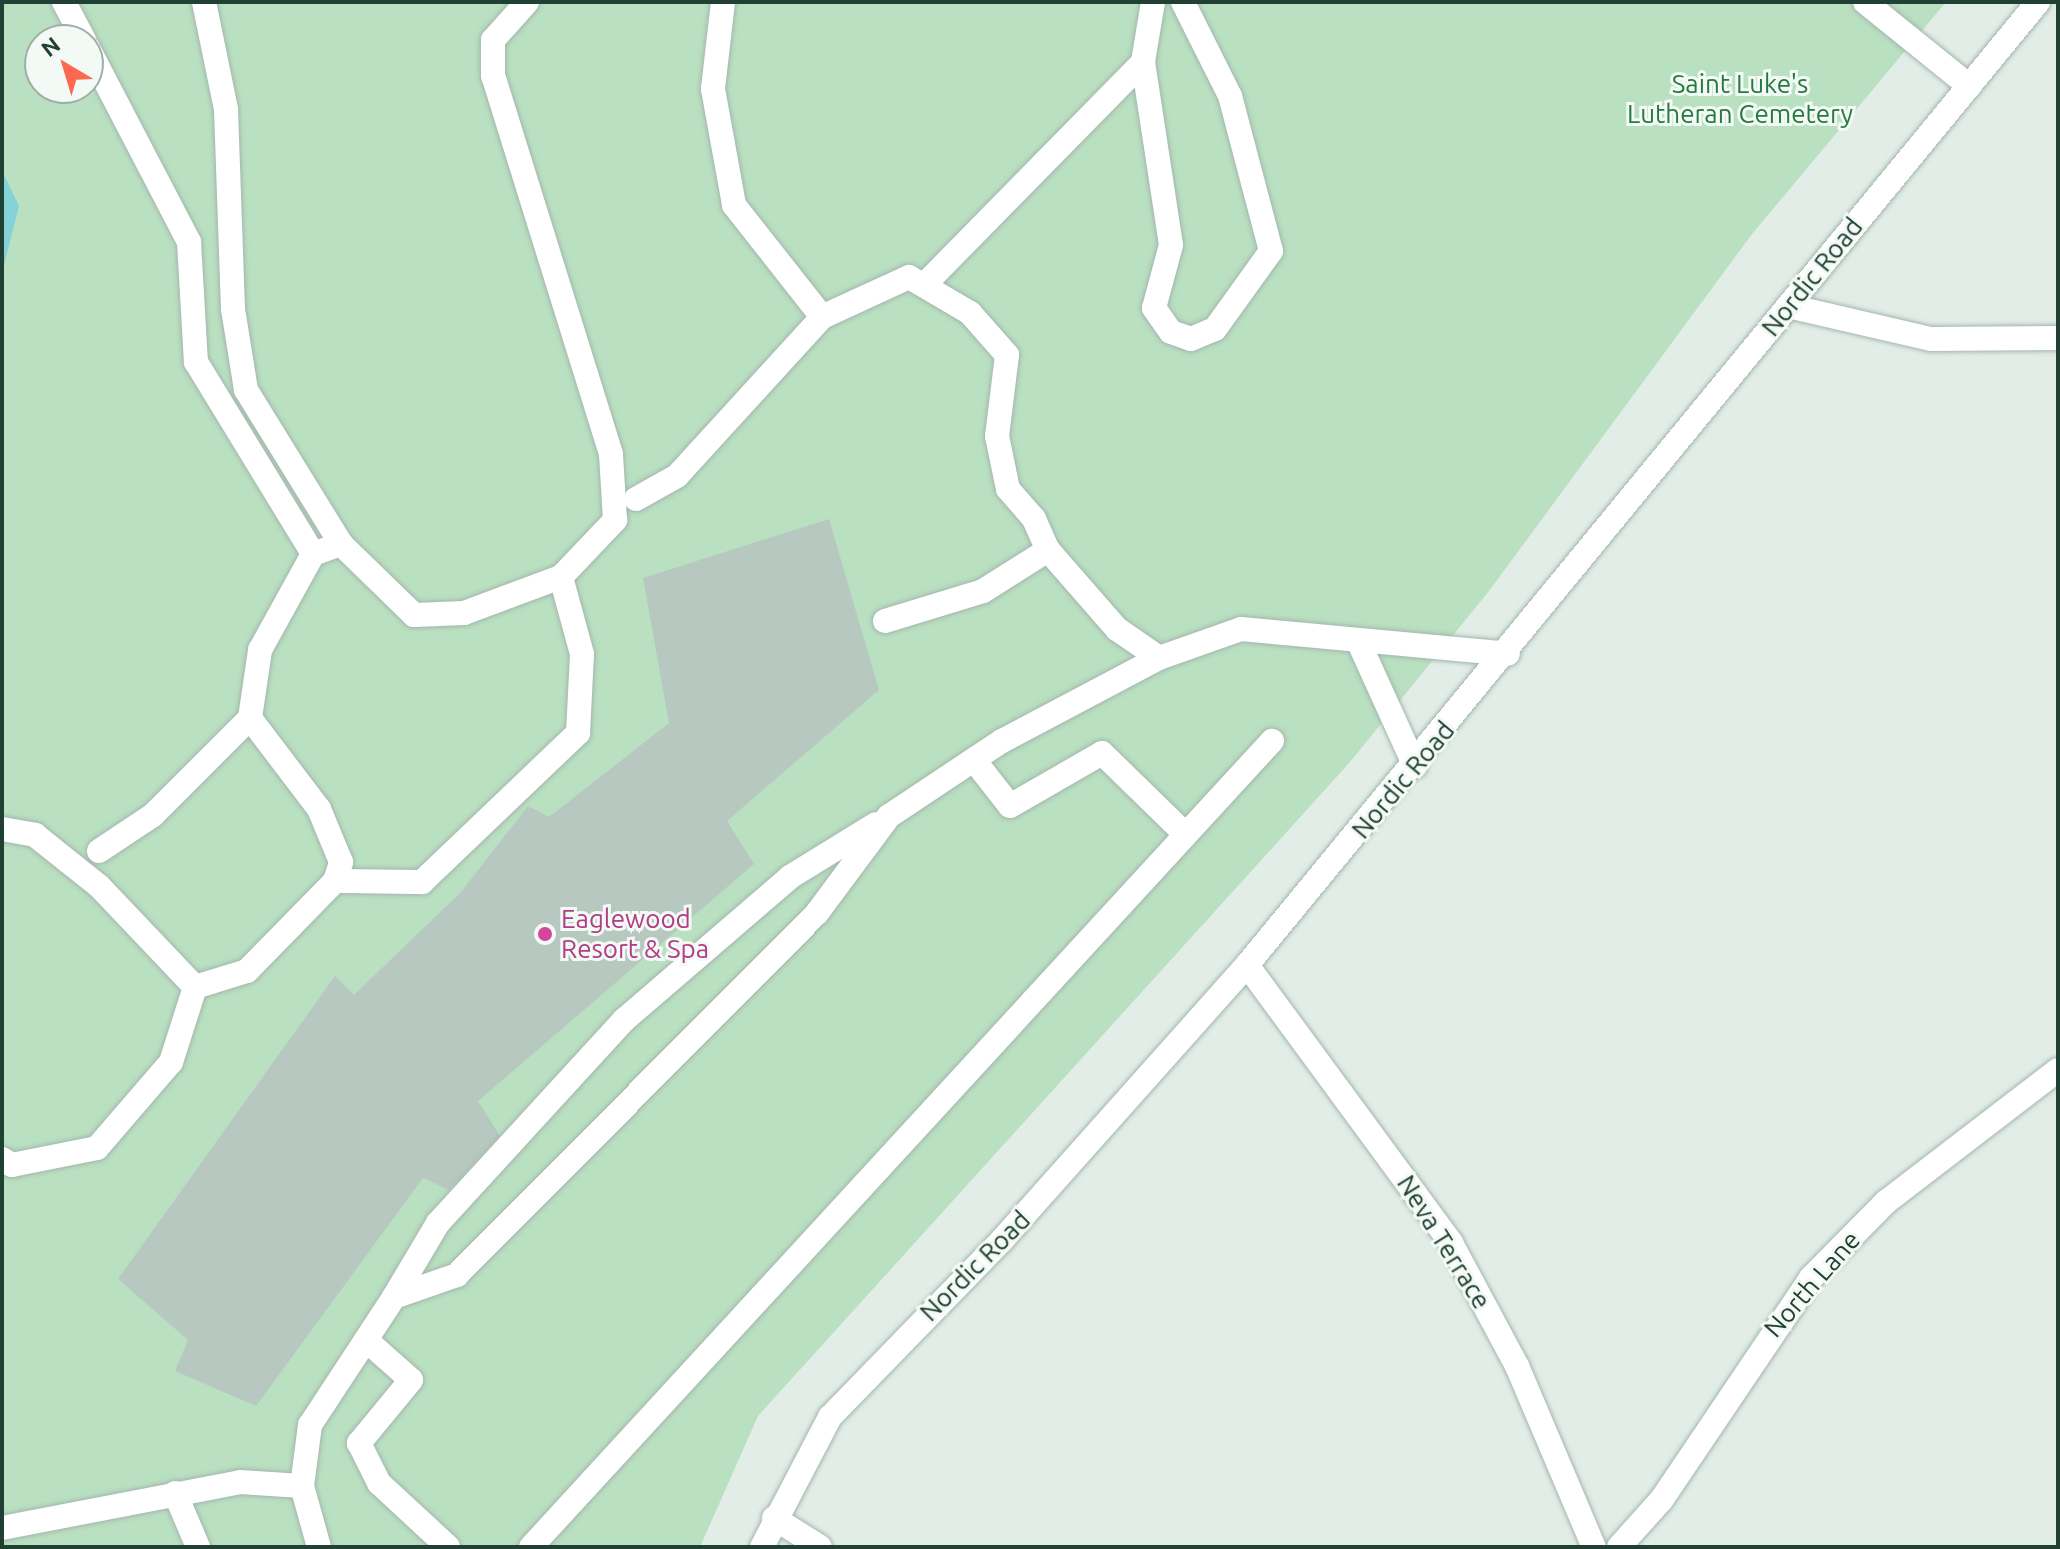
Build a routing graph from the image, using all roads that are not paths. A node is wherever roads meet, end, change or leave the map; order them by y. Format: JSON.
{"nodes":[{"id":1,"x":64,"y":2,"type":"edge"},
{"id":2,"x":204,"y":2,"type":"edge"},
{"id":3,"x":527,"y":2,"type":"edge"},
{"id":4,"x":723,"y":2,"type":"edge"},
{"id":5,"x":1153,"y":2,"type":"edge"},
{"id":6,"x":1183,"y":2,"type":"edge"},
{"id":7,"x":1865,"y":2,"type":"edge"},
{"id":8,"x":2038,"y":2,"type":"edge"},
{"id":9,"x":76,"y":24,"type":"edge"},
{"id":10,"x":1143,"y":62,"type":"junction"},
{"id":11,"x":104,"y":79,"type":"edge"},
{"id":12,"x":1969,"y":86,"type":"junction"},
{"id":13,"x":925,"y":284,"type":"junction"},
{"id":14,"x":1788,"y":306,"type":"junction"},
{"id":15,"x":822,"y":317,"type":"junction"},
{"id":16,"x":2058,"y":338,"type":"edge"},
{"id":17,"x":617,"y":481,"type":"junction"},
{"id":18,"x":636,"y":499,"type":"junction"},
{"id":19,"x":615,"y":520,"type":"junction"},
{"id":20,"x":341,"y":544,"type":"junction"},
{"id":21,"x":1048,"y":550,"type":"junction"},
{"id":22,"x":313,"y":554,"type":"junction"},
{"id":23,"x":561,"y":577,"type":"junction"},
{"id":24,"x":885,"y":621,"type":"dead end"},
{"id":25,"x":1360,"y":645,"type":"junction"},
{"id":26,"x":1508,"y":654,"type":"junction"},
{"id":27,"x":1159,"y":658,"type":"junction"},
{"id":28,"x":250,"y":718,"type":"junction"},
{"id":29,"x":1272,"y":741,"type":"dead end"},
{"id":30,"x":974,"y":760,"type":"junction"},
{"id":31,"x":1415,"y":766,"type":"junction"},
{"id":32,"x":889,"y":816,"type":"junction"},
{"id":33,"x":2,"y":829,"type":"edge"},
{"id":34,"x":1185,"y":834,"type":"junction"},
{"id":35,"x":99,"y":851,"type":"junction"},
{"id":36,"x":60,"y":855,"type":"junction"},
{"id":37,"x":335,"y":881,"type":"junction"},
{"id":38,"x":99,"y":886,"type":"junction"},
{"id":39,"x":1247,"y":965,"type":"junction"},
{"id":40,"x":195,"y":987,"type":"junction"},
{"id":41,"x":2058,"y":1070,"type":"edge"},
{"id":42,"x":2,"y":1159,"type":"edge"},
{"id":43,"x":394,"y":1297,"type":"junction"},
{"id":44,"x":366,"y":1340,"type":"junction"},
{"id":45,"x":302,"y":1486,"type":"junction"},
{"id":46,"x":175,"y":1493,"type":"junction"},
{"id":47,"x":774,"y":1518,"type":"junction"},
{"id":48,"x":2,"y":1528,"type":"edge"},
{"id":49,"x":20,"y":1547,"type":"edge"},
{"id":50,"x":198,"y":1547,"type":"edge"},
{"id":51,"x":319,"y":1547,"type":"edge"},
{"id":52,"x":448,"y":1547,"type":"edge"},
{"id":53,"x":531,"y":1547,"type":"edge"},
{"id":54,"x":762,"y":1547,"type":"edge"},
{"id":55,"x":820,"y":1547,"type":"edge"},
{"id":56,"x":1594,"y":1547,"type":"edge"},
{"id":57,"x":1619,"y":1547,"type":"edge"}],
"edges":[{"from":1,"to":9,"type":"street"},
{"from":2,"to":20,"type":"street"},
{"from":3,"to":17,"type":"street"},
{"from":4,"to":15,"type":"street"},
{"from":5,"to":10,"type":"street"},
{"from":6,"to":10,"type":"street"},
{"from":7,"to":12,"type":"street"},
{"from":8,"to":12,"type":"street","name":"Nordic Road"},
{"from":10,"to":13,"type":"street"},
{"from":11,"to":22,"type":"street"},
{"from":12,"to":14,"type":"street","name":"Nordic Road"},
{"from":13,"to":15,"type":"street"},
{"from":13,"to":21,"type":"street"},
{"from":14,"to":16,"type":"street"},
{"from":14,"to":26,"type":"street","name":"Nordic Road"},
{"from":15,"to":18,"type":"street"},
{"from":17,"to":18,"type":"street"},
{"from":17,"to":19,"type":"street"},
{"from":18,"to":19,"type":"street"},
{"from":19,"to":23,"type":"street"},
{"from":20,"to":22,"type":"street"},
{"from":20,"to":23,"type":"street"},
{"from":21,"to":24,"type":"street"},
{"from":21,"to":27,"type":"street"},
{"from":22,"to":28,"type":"street"},
{"from":23,"to":37,"type":"street"},
{"from":25,"to":26,"type":"street"},
{"from":25,"to":27,"type":"street"},
{"from":25,"to":31,"type":"street"},
{"from":26,"to":31,"type":"street","name":"Nordic Road"},
{"from":27,"to":30,"type":"street"},
{"from":28,"to":35,"type":"street"},
{"from":28,"to":37,"type":"street"},
{"from":29,"to":34,"type":"street"},
{"from":30,"to":32,"type":"street"},
{"from":30,"to":34,"type":"street"},
{"from":31,"to":39,"type":"street","name":"Nordic Road"},
{"from":32,"to":43,"type":"street"},
{"from":32,"to":43,"type":"street"},
{"from":33,"to":36,"type":"street"},
{"from":34,"to":53,"type":"street"},
{"from":35,"to":36,"type":"street"},
{"from":35,"to":38,"type":"street"},
{"from":36,"to":38,"type":"street"},
{"from":37,"to":40,"type":"street"},
{"from":38,"to":40,"type":"street"},
{"from":39,"to":47,"type":"street","name":"Nordic Road"},
{"from":39,"to":56,"type":"street","name":"Neva Terrace"},
{"from":40,"to":42,"type":"street"},
{"from":41,"to":57,"type":"street","name":"North Lane"},
{"from":43,"to":44,"type":"street"},
{"from":44,"to":45,"type":"street"},
{"from":44,"to":52,"type":"street"},
{"from":45,"to":46,"type":"street"},
{"from":45,"to":51,"type":"street"},
{"from":46,"to":48,"type":"street"},
{"from":46,"to":50,"type":"street"},
{"from":47,"to":54,"type":"street","name":"Nordic Road"},
{"from":47,"to":55,"type":"street"},
{"from":48,"to":49,"type":"street"}]}
